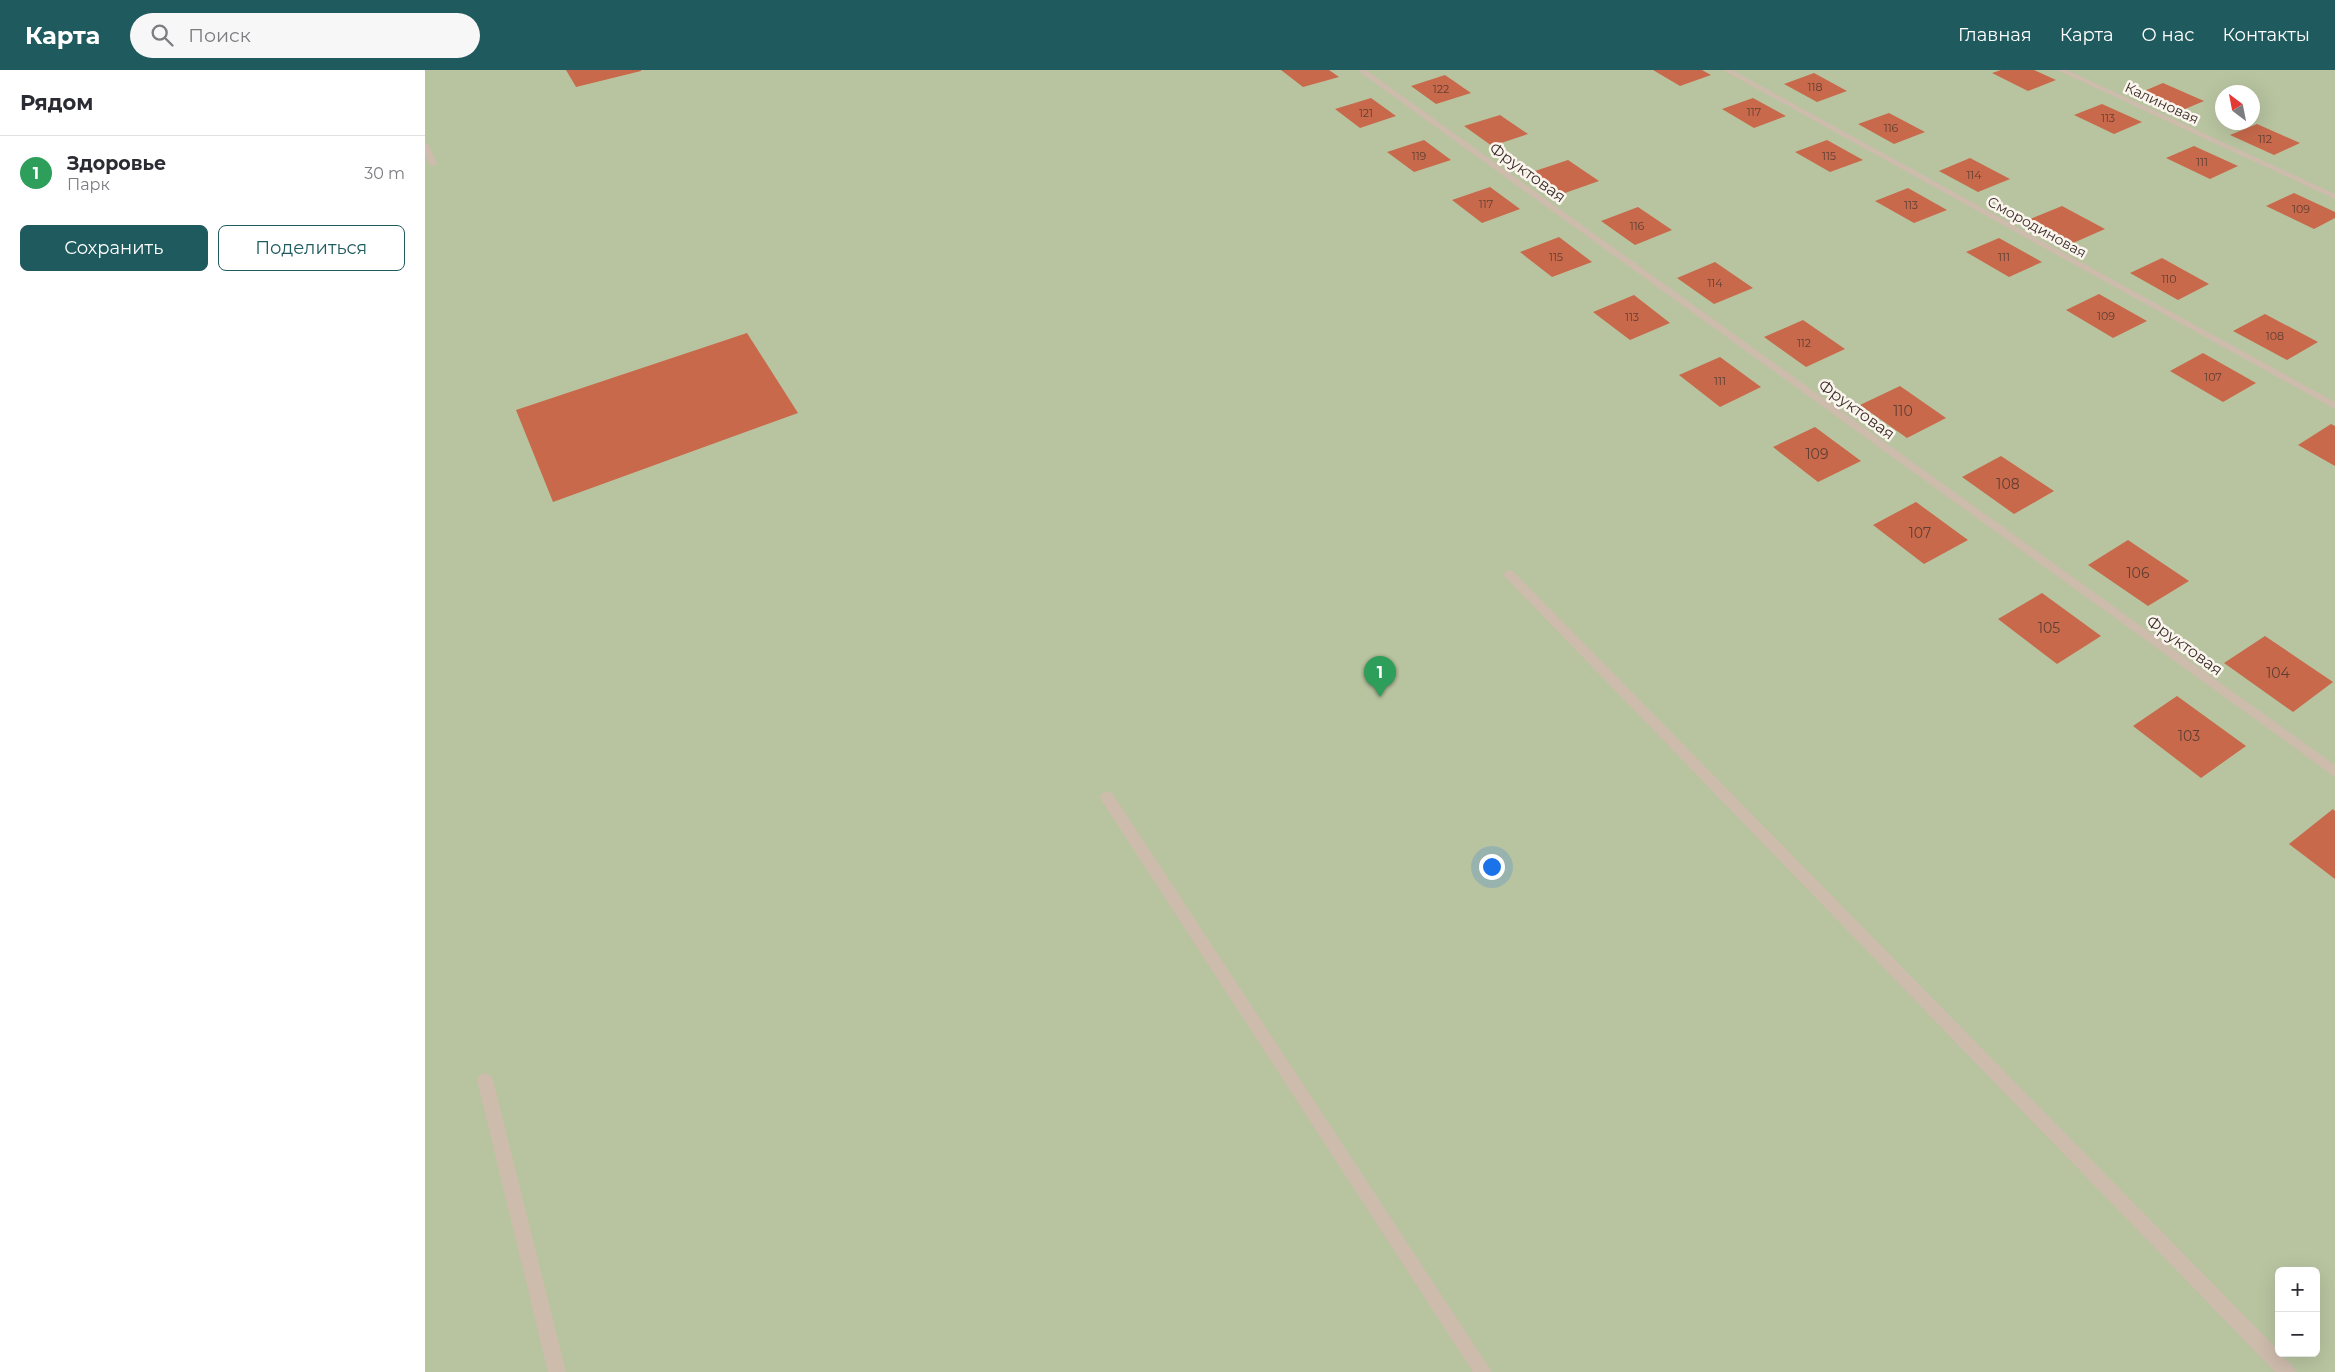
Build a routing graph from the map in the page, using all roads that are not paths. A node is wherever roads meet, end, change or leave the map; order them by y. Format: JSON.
{"nodes":[{"id":1,"x":1361,"y":70,"type":"edge"},
{"id":2,"x":1727,"y":70,"type":"edge"},
{"id":3,"x":2061,"y":70,"type":"edge"},
{"id":4,"x":425,"y":145,"type":"edge"},
{"id":5,"x":433,"y":164,"type":"dead end"},
{"id":6,"x":2335,"y":197,"type":"edge"},
{"id":7,"x":2335,"y":406,"type":"edge"},
{"id":8,"x":1509,"y":574,"type":"dead end"},
{"id":9,"x":2335,"y":772,"type":"edge"},
{"id":10,"x":1107,"y":797,"type":"dead end"},
{"id":11,"x":485,"y":1080,"type":"dead end"},
{"id":12,"x":557,"y":1372,"type":"edge"},
{"id":13,"x":1483,"y":1372,"type":"edge"},
{"id":14,"x":2287,"y":1372,"type":"edge"}],
"edges":[{"from":1,"to":9,"type":"street","name":"Фруктовая"},
{"from":2,"to":7,"type":"street","name":"Смородиновая"},
{"from":3,"to":6,"type":"street","name":"Калиновая"},
{"from":4,"to":5,"type":"street"},
{"from":8,"to":14,"type":"street"},
{"from":10,"to":13,"type":"street"},
{"from":11,"to":12,"type":"street"}]}
